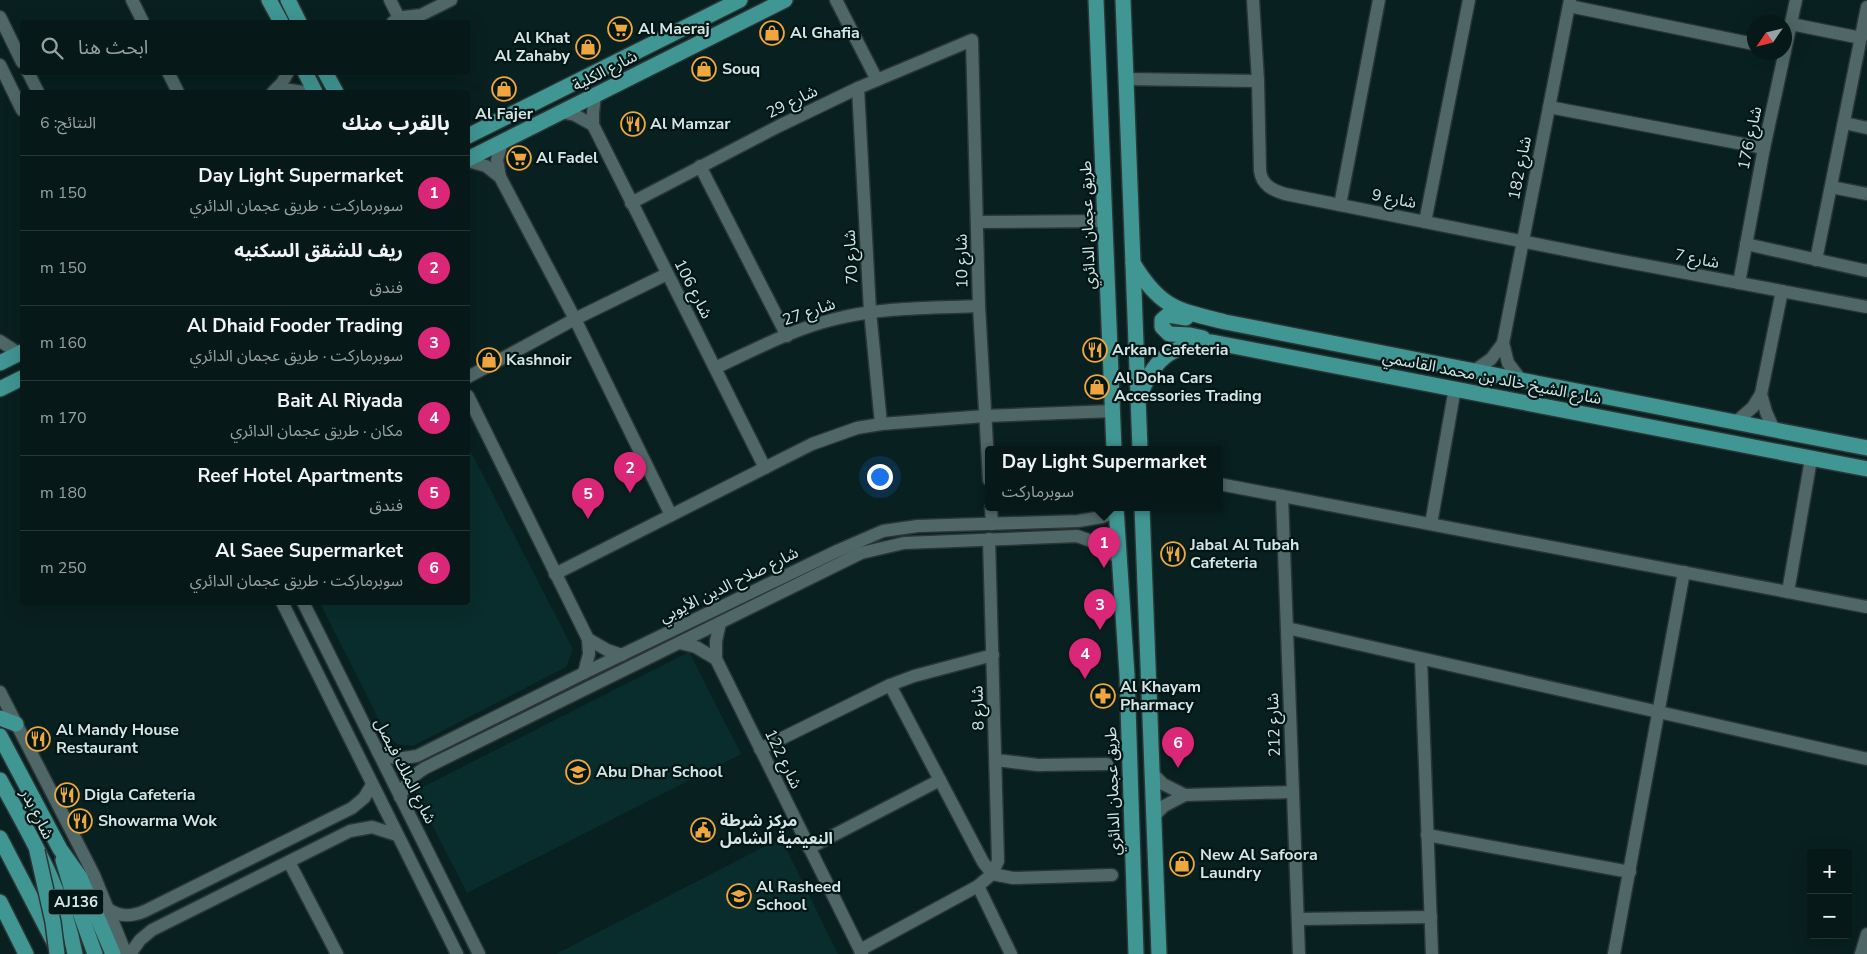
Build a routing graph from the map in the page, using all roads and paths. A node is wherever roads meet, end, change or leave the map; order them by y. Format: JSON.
{"nodes":[{"id":1,"x":132,"y":0,"type":"edge"},
{"id":2,"x":269,"y":0,"type":"edge"},
{"id":3,"x":288,"y":0,"type":"edge"},
{"id":4,"x":390,"y":0,"type":"edge"},
{"id":5,"x":452,"y":0,"type":"edge"},
{"id":6,"x":740,"y":0,"type":"edge"},
{"id":7,"x":785,"y":0,"type":"edge"},
{"id":8,"x":836,"y":0,"type":"edge"},
{"id":9,"x":1096,"y":0,"type":"edge"},
{"id":10,"x":1123,"y":0,"type":"edge"},
{"id":11,"x":1253,"y":0,"type":"edge"},
{"id":12,"x":1379,"y":0,"type":"edge"},
{"id":13,"x":1469,"y":0,"type":"edge"},
{"id":14,"x":1796,"y":0,"type":"edge"},
{"id":15,"x":1570,"y":3,"type":"edge"},
{"id":16,"x":1867,"y":7,"type":"edge"},
{"id":17,"x":1792,"y":16,"type":"edge"},
{"id":18,"x":0,"y":17,"type":"edge"},
{"id":19,"x":142,"y":20,"type":"edge"},
{"id":20,"x":279,"y":20,"type":"edge"},
{"id":21,"x":298,"y":20,"type":"edge"},
{"id":22,"x":396,"y":20,"type":"edge"},
{"id":23,"x":1792,"y":24,"type":"edge"},
{"id":24,"x":1861,"y":38,"type":"junction"},
{"id":25,"x":972,"y":40,"type":"joint"},
{"id":26,"x":1747,"y":42,"type":"edge"},
{"id":27,"x":20,"y":58,"type":"edge"},
{"id":28,"x":1783,"y":60,"type":"edge"},
{"id":29,"x":1862,"y":61,"type":"edge"},
{"id":30,"x":0,"y":65,"type":"edge"},
{"id":31,"x":30,"y":75,"type":"edge"},
{"id":32,"x":170,"y":75,"type":"edge"},
{"id":33,"x":286,"y":75,"type":"edge"},
{"id":34,"x":306,"y":75,"type":"edge"},
{"id":35,"x":327,"y":75,"type":"edge"},
{"id":36,"x":1126,"y":79,"type":"junction"},
{"id":37,"x":877,"y":80,"type":"junction"},
{"id":38,"x":1258,"y":81,"type":"junction"},
{"id":39,"x":858,"y":88,"type":"junction"},
{"id":40,"x":37,"y":90,"type":"edge"},
{"id":41,"x":177,"y":90,"type":"edge"},
{"id":42,"x":275,"y":90,"type":"edge"},
{"id":43,"x":314,"y":90,"type":"edge"},
{"id":44,"x":335,"y":90,"type":"edge"},
{"id":45,"x":596,"y":95,"type":"junction"},
{"id":46,"x":20,"y":106,"type":"edge"},
{"id":47,"x":1549,"y":107,"type":"junction"},
{"id":48,"x":561,"y":112,"type":"junction"},
{"id":49,"x":1844,"y":123,"type":"junction"},
{"id":50,"x":593,"y":125,"type":"junction"},
{"id":51,"x":1867,"y":128,"type":"edge"},
{"id":52,"x":470,"y":135,"type":"edge"},
{"id":53,"x":502,"y":142,"type":"junction"},
{"id":54,"x":1764,"y":148,"type":"junction"},
{"id":55,"x":470,"y":159,"type":"edge"},
{"id":56,"x":470,"y":161,"type":"edge"},
{"id":57,"x":700,"y":166,"type":"junction"},
{"id":58,"x":500,"y":177,"type":"junction"},
{"id":59,"x":1831,"y":186,"type":"junction"},
{"id":60,"x":1867,"y":194,"type":"edge"},
{"id":61,"x":631,"y":204,"type":"junction"},
{"id":62,"x":1340,"y":205,"type":"junction"},
{"id":63,"x":1105,"y":221,"type":"junction"},
{"id":64,"x":977,"y":222,"type":"junction"},
{"id":65,"x":1425,"y":222,"type":"junction"},
{"id":66,"x":1522,"y":242,"type":"junction"},
{"id":67,"x":1746,"y":244,"type":"junction"},
{"id":68,"x":1816,"y":260,"type":"junction"},
{"id":69,"x":1133,"y":263,"type":"junction"},
{"id":70,"x":1867,"y":271,"type":"edge"},
{"id":71,"x":667,"y":274,"type":"junction"},
{"id":72,"x":1739,"y":283,"type":"junction"},
{"id":73,"x":1782,"y":291,"type":"junction"},
{"id":74,"x":979,"y":306,"type":"junction"},
{"id":75,"x":1867,"y":307,"type":"edge"},
{"id":76,"x":870,"y":312,"type":"junction"},
{"id":77,"x":575,"y":319,"type":"junction"},
{"id":78,"x":1225,"y":322,"type":"junction"},
{"id":79,"x":787,"y":336,"type":"junction"},
{"id":80,"x":0,"y":341,"type":"edge"},
{"id":81,"x":1212,"y":342,"type":"junction"},
{"id":82,"x":1503,"y":343,"type":"junction"},
{"id":83,"x":20,"y":352,"type":"edge"},
{"id":84,"x":20,"y":354,"type":"edge"},
{"id":85,"x":0,"y":364,"type":"edge"},
{"id":86,"x":715,"y":368,"type":"junction"},
{"id":87,"x":1474,"y":371,"type":"junction"},
{"id":88,"x":470,"y":376,"type":"edge"},
{"id":89,"x":20,"y":379,"type":"edge"},
{"id":90,"x":1521,"y":380,"type":"junction"},
{"id":91,"x":1455,"y":388,"type":"junction"},
{"id":92,"x":0,"y":389,"type":"edge"},
{"id":93,"x":1762,"y":394,"type":"junction"},
{"id":94,"x":470,"y":400,"type":"edge"},
{"id":95,"x":1138,"y":401,"type":"junction"},
{"id":96,"x":1113,"y":411,"type":"junction"},
{"id":97,"x":985,"y":416,"type":"junction"},
{"id":98,"x":1736,"y":422,"type":"junction"},
{"id":99,"x":881,"y":424,"type":"junction"},
{"id":100,"x":1774,"y":430,"type":"junction"},
{"id":101,"x":987,"y":446,"type":"edge"},
{"id":102,"x":1114,"y":446,"type":"edge"},
{"id":103,"x":1140,"y":446,"type":"edge"},
{"id":104,"x":1867,"y":448,"type":"edge"},
{"id":105,"x":1812,"y":459,"type":"junction"},
{"id":106,"x":765,"y":468,"type":"junction"},
{"id":107,"x":1867,"y":469,"type":"edge"},
{"id":108,"x":1223,"y":485,"type":"edge"},
{"id":109,"x":1282,"y":496,"type":"junction"},
{"id":110,"x":991,"y":511,"type":"edge"},
{"id":111,"x":1112,"y":511,"type":"edge"},
{"id":112,"x":1117,"y":511,"type":"edge"},
{"id":113,"x":1142,"y":511,"type":"edge"},
{"id":114,"x":671,"y":515,"type":"junction"},
{"id":115,"x":1078,"y":521,"type":"junction"},
{"id":116,"x":992,"y":524,"type":"junction"},
{"id":117,"x":1431,"y":524,"type":"junction"},
{"id":118,"x":1077,"y":536,"type":"junction"},
{"id":119,"x":989,"y":539,"type":"junction"},
{"id":120,"x":1119,"y":559,"type":"junction"},
{"id":121,"x":1684,"y":572,"type":"junction"},
{"id":122,"x":555,"y":574,"type":"junction"},
{"id":123,"x":1788,"y":592,"type":"junction"},
{"id":124,"x":283,"y":605,"type":"edge"},
{"id":125,"x":304,"y":605,"type":"edge"},
{"id":126,"x":723,"y":606,"type":"junction"},
{"id":127,"x":1867,"y":607,"type":"edge"},
{"id":128,"x":724,"y":621,"type":"junction"},
{"id":129,"x":1287,"y":628,"type":"junction"},
{"id":130,"x":588,"y":639,"type":"junction"},
{"id":131,"x":680,"y":643,"type":"junction"},
{"id":132,"x":622,"y":654,"type":"junction"},
{"id":133,"x":993,"y":655,"type":"junction"},
{"id":134,"x":1421,"y":658,"type":"junction"},
{"id":135,"x":716,"y":659,"type":"junction"},
{"id":136,"x":584,"y":672,"type":"junction"},
{"id":137,"x":1126,"y":675,"type":"junction"},
{"id":138,"x":890,"y":685,"type":"junction"},
{"id":139,"x":0,"y":692,"type":"edge"},
{"id":140,"x":525,"y":701,"type":"junction"},
{"id":141,"x":1659,"y":712,"type":"junction"},
{"id":142,"x":531,"y":715,"type":"junction"},
{"id":143,"x":0,"y":718,"type":"edge"},
{"id":144,"x":16,"y":724,"type":"junction"},
{"id":145,"x":0,"y":736,"type":"edge"},
{"id":146,"x":760,"y":749,"type":"junction"},
{"id":147,"x":378,"y":752,"type":"junction"},
{"id":148,"x":996,"y":760,"type":"junction"},
{"id":149,"x":1867,"y":760,"type":"edge"},
{"id":150,"x":1107,"y":764,"type":"dead end"},
{"id":151,"x":1152,"y":773,"type":"junction"},
{"id":152,"x":0,"y":780,"type":"edge"},
{"id":153,"x":940,"y":780,"type":"junction"},
{"id":154,"x":372,"y":785,"type":"junction"},
{"id":155,"x":1293,"y":792,"type":"junction"},
{"id":156,"x":1185,"y":795,"type":"junction"},
{"id":157,"x":400,"y":797,"type":"junction"},
{"id":158,"x":337,"y":816,"type":"junction"},
{"id":159,"x":1153,"y":817,"type":"junction"},
{"id":160,"x":345,"y":834,"type":"junction"},
{"id":161,"x":397,"y":835,"type":"junction"},
{"id":162,"x":1427,"y":835,"type":"junction"},
{"id":163,"x":0,"y":838,"type":"edge"},
{"id":164,"x":60,"y":848,"type":"junction"},
{"id":165,"x":809,"y":848,"type":"junction"},
{"id":166,"x":1154,"y":849,"type":"junction"},
{"id":167,"x":37,"y":851,"type":"junction"},
{"id":168,"x":289,"y":862,"type":"junction"},
{"id":169,"x":1630,"y":872,"type":"junction"},
{"id":170,"x":992,"y":874,"type":"junction"},
{"id":171,"x":1112,"y":875,"type":"dead end"},
{"id":172,"x":978,"y":886,"type":"junction"},
{"id":173,"x":0,"y":902,"type":"edge"},
{"id":174,"x":161,"y":903,"type":"junction"},
{"id":175,"x":108,"y":909,"type":"junction"},
{"id":176,"x":1430,"y":916,"type":"junction"},
{"id":177,"x":1298,"y":919,"type":"junction"},
{"id":178,"x":10,"y":922,"type":"junction"},
{"id":179,"x":170,"y":922,"type":"junction"},
{"id":180,"x":1867,"y":934,"type":"edge"},
{"id":181,"x":1134,"y":951,"type":"edge"},
{"id":182,"x":861,"y":952,"type":"edge"},
{"id":183,"x":16,"y":954,"type":"edge"},
{"id":184,"x":26,"y":954,"type":"edge"},
{"id":185,"x":58,"y":954,"type":"edge"},
{"id":186,"x":75,"y":954,"type":"edge"},
{"id":187,"x":95,"y":954,"type":"edge"},
{"id":188,"x":113,"y":954,"type":"edge"},
{"id":189,"x":126,"y":954,"type":"edge"},
{"id":190,"x":130,"y":954,"type":"edge"},
{"id":191,"x":338,"y":954,"type":"edge"},
{"id":192,"x":457,"y":954,"type":"edge"},
{"id":193,"x":479,"y":954,"type":"edge"},
{"id":194,"x":1011,"y":954,"type":"edge"},
{"id":195,"x":1159,"y":954,"type":"edge"},
{"id":196,"x":1299,"y":954,"type":"edge"},
{"id":197,"x":1432,"y":954,"type":"edge"},
{"id":198,"x":1614,"y":954,"type":"edge"},
{"id":199,"x":1861,"y":954,"type":"edge"}],
"edges":[{"from":1,"to":19,"type":"street"},
{"from":2,"to":20,"type":"main road"},
{"from":3,"to":21,"type":"main road"},
{"from":4,"to":22,"type":"street"},
{"from":5,"to":22,"type":"street"},
{"from":6,"to":52,"type":"main road","name":"شارع الكلية"},
{"from":7,"to":45,"type":"main road","name":"شارع الكلية"},
{"from":8,"to":37,"type":"street"},
{"from":9,"to":63,"type":"main road","name":"طريق عجمان الدائري"},
{"from":10,"to":36,"type":"main road"},
{"from":11,"to":38,"type":"street"},
{"from":12,"to":62,"type":"street"},
{"from":13,"to":65,"type":"street"},
{"from":14,"to":17,"type":"street","name":"شارع 176"},
{"from":15,"to":26,"type":"street"},
{"from":15,"to":47,"type":"street","name":"شارع 182"},
{"from":16,"to":24,"type":"street"},
{"from":18,"to":27,"type":"street"},
{"from":23,"to":24,"type":"street"},
{"from":24,"to":29,"type":"street"},
{"from":25,"to":37,"type":"street","name":"شارع 29"},
{"from":25,"to":64,"type":"street","name":"شارع 10"},
{"from":28,"to":54,"type":"street","name":"شارع 176"},
{"from":29,"to":49,"type":"street"},
{"from":30,"to":46,"type":"street"},
{"from":31,"to":40,"type":"street"},
{"from":32,"to":41,"type":"street"},
{"from":33,"to":42,"type":"street"},
{"from":34,"to":43,"type":"main road"},
{"from":35,"to":44,"type":"main road"},
{"from":36,"to":38,"type":"street"},
{"from":36,"to":69,"type":"main road"},
{"from":37,"to":39,"type":"street","name":"شارع 29"},
{"from":38,"to":62,"type":"street","name":"شارع 9"},
{"from":39,"to":57,"type":"street","name":"شارع 29"},
{"from":39,"to":76,"type":"street","name":"شارع 70"},
{"from":45,"to":48,"type":"main road","name":"شارع الكلية"},
{"from":45,"to":50,"type":"street"},
{"from":47,"to":54,"type":"street"},
{"from":47,"to":66,"type":"street","name":"شارع 182"},
{"from":48,"to":50,"type":"street"},
{"from":48,"to":53,"type":"main road","name":"شارع الكلية"},
{"from":49,"to":51,"type":"street"},
{"from":49,"to":59,"type":"street"},
{"from":50,"to":61,"type":"street","name":"شارع 106"},
{"from":53,"to":55,"type":"main road","name":"شارع الكلية"},
{"from":53,"to":58,"type":"street"},
{"from":54,"to":67,"type":"street","name":"شارع 176"},
{"from":56,"to":58,"type":"street"},
{"from":57,"to":61,"type":"street","name":"شارع 29"},
{"from":57,"to":79,"type":"street"},
{"from":58,"to":77,"type":"street"},
{"from":59,"to":60,"type":"street"},
{"from":59,"to":68,"type":"street"},
{"from":61,"to":71,"type":"street","name":"شارع 106"},
{"from":62,"to":65,"type":"street","name":"شارع 9"},
{"from":63,"to":64,"type":"street"},
{"from":63,"to":96,"type":"main road","name":"طريق عجمان الدائري"},
{"from":64,"to":74,"type":"street","name":"شارع 10"},
{"from":65,"to":66,"type":"street","name":"شارع 9"},
{"from":66,"to":72,"type":"street","name":"شارع 7"},
{"from":66,"to":82,"type":"street","name":"شارع 182"},
{"from":67,"to":68,"type":"street"},
{"from":67,"to":72,"type":"street","name":"شارع 176"},
{"from":68,"to":70,"type":"street"},
{"from":69,"to":78,"type":"main road","name":"شارع الشيخ خالد بن محمد القاسمي"},
{"from":69,"to":95,"type":"main road"},
{"from":71,"to":77,"type":"street"},
{"from":71,"to":86,"type":"street","name":"شارع 106"},
{"from":72,"to":73,"type":"street","name":"شارع 7"},
{"from":73,"to":75,"type":"street","name":"شارع 7"},
{"from":73,"to":93,"type":"street"},
{"from":74,"to":76,"type":"street","name":"شارع 27"},
{"from":74,"to":97,"type":"street","name":"شارع 10"},
{"from":76,"to":79,"type":"street","name":"شارع 27"},
{"from":76,"to":99,"type":"street","name":"شارع 70"},
{"from":77,"to":88,"type":"street"},
{"from":77,"to":114,"type":"street"},
{"from":78,"to":81,"type":"main road"},
{"from":78,"to":87,"type":"main road","name":"شارع الشيخ خالد بن محمد القاسمي"},
{"from":79,"to":86,"type":"street","name":"شارع 27"},
{"from":80,"to":83,"type":"street"},
{"from":81,"to":91,"type":"main road","name":"شارع الشيخ خالد بن محمد القاسمي"},
{"from":81,"to":95,"type":"main road","name":"شارع الشيخ خالد بن محمد القاسمي"},
{"from":82,"to":87,"type":"street","name":"شارع 182"},
{"from":82,"to":90,"type":"street","name":"شارع 182"},
{"from":84,"to":85,"type":"main road"},
{"from":86,"to":106,"type":"street","name":"شارع 106"},
{"from":87,"to":90,"type":"main road","name":"شارع الشيخ خالد بن محمد القاسمي"},
{"from":89,"to":92,"type":"main road"},
{"from":90,"to":98,"type":"main road","name":"شارع الشيخ خالد بن محمد القاسمي"},
{"from":91,"to":105,"type":"main road","name":"شارع الشيخ خالد بن محمد القاسمي"},
{"from":91,"to":117,"type":"street"},
{"from":93,"to":98,"type":"street"},
{"from":93,"to":100,"type":"street"},
{"from":94,"to":122,"type":"street"},
{"from":95,"to":103,"type":"main road"},
{"from":96,"to":97,"type":"street"},
{"from":96,"to":102,"type":"main road","name":"طريق عجمان الدائري"},
{"from":97,"to":99,"type":"street"},
{"from":97,"to":101,"type":"street","name":"شارع 10"},
{"from":98,"to":100,"type":"main road","name":"شارع الشيخ خالد بن محمد القاسمي"},
{"from":99,"to":106,"type":"street"},
{"from":100,"to":104,"type":"main road","name":"شارع الشيخ خالد بن محمد القاسمي"},
{"from":105,"to":107,"type":"main road","name":"شارع الشيخ خالد بن محمد القاسمي"},
{"from":105,"to":123,"type":"street"},
{"from":106,"to":114,"type":"street"},
{"from":108,"to":109,"type":"street"},
{"from":109,"to":117,"type":"street"},
{"from":109,"to":129,"type":"street","name":"212 شارع"},
{"from":110,"to":116,"type":"street"},
{"from":111,"to":115,"type":"street","name":"شارع صلاح الدين الأيوبي"},
{"from":112,"to":120,"type":"main road","name":"طريق عجمان الدائري"},
{"from":113,"to":151,"type":"main road"},
{"from":114,"to":122,"type":"street"},
{"from":115,"to":116,"type":"street","name":"شارع صلاح الدين الأيوبي"},
{"from":115,"to":118,"type":"street"},
{"from":116,"to":126,"type":"street","name":"شارع صلاح الدين الأيوبي"},
{"from":117,"to":121,"type":"street"},
{"from":118,"to":119,"type":"street","name":"شارع صلاح الدين الأيوبي"},
{"from":118,"to":120,"type":"street","name":"شارع صلاح الدين الأيوبي"},
{"from":119,"to":128,"type":"street","name":"شارع صلاح الدين الأيوبي"},
{"from":119,"to":133,"type":"street","name":"شارع 8"},
{"from":120,"to":137,"type":"main road","name":"طريق عجمان الدائري"},
{"from":121,"to":123,"type":"street"},
{"from":121,"to":141,"type":"street"},
{"from":122,"to":130,"type":"street"},
{"from":123,"to":127,"type":"street"},
{"from":124,"to":154,"type":"street"},
{"from":125,"to":147,"type":"street","name":"شارع الملك فيصل"},
{"from":126,"to":128,"type":"street"},
{"from":126,"to":132,"type":"street","name":"شارع صلاح الدين الأيوبي"},
{"from":128,"to":131,"type":"street","name":"شارع صلاح الدين الأيوبي"},
{"from":128,"to":135,"type":"street","name":"شارع 122"},
{"from":129,"to":134,"type":"street"},
{"from":129,"to":155,"type":"street","name":"212 شارع"},
{"from":130,"to":132,"type":"street"},
{"from":130,"to":136,"type":"street"},
{"from":131,"to":135,"type":"street"},
{"from":131,"to":142,"type":"street","name":"شارع صلاح الدين الأيوبي"},
{"from":132,"to":136,"type":"street","name":"شارع صلاح الدين الأيوبي"},
{"from":133,"to":138,"type":"street"},
{"from":133,"to":148,"type":"street","name":"شارع 8"},
{"from":134,"to":141,"type":"street"},
{"from":134,"to":162,"type":"street"},
{"from":135,"to":146,"type":"street","name":"شارع 122"},
{"from":136,"to":140,"type":"street","name":"شارع صلاح الدين الأيوبي"},
{"from":137,"to":166,"type":"main road"},
{"from":137,"to":181,"type":"main road","name":"طريق عجمان الدائري"},
{"from":138,"to":146,"type":"street"},
{"from":138,"to":153,"type":"street"},
{"from":139,"to":144,"type":"street"},
{"from":140,"to":142,"type":"street"},
{"from":140,"to":147,"type":"street","name":"شارع صلاح الدين الأيوبي"},
{"from":141,"to":149,"type":"street"},
{"from":141,"to":169,"type":"street"},
{"from":142,"to":157,"type":"street","name":"شارع صلاح الدين الأيوبي"},
{"from":143,"to":144,"type":"main road"},
{"from":144,"to":175,"type":"street"},
{"from":145,"to":164,"type":"main road","number":"AJ136"},
{"from":146,"to":165,"type":"street","name":"شارع 122"},
{"from":147,"to":157,"type":"street","name":"شارع الملك فيصل"},
{"from":148,"to":150,"type":"street"},
{"from":148,"to":170,"type":"street","name":"شارع 8"},
{"from":151,"to":156,"type":"street"},
{"from":151,"to":159,"type":"main road"},
{"from":152,"to":167,"type":"main road","name":"شارع بدر"},
{"from":153,"to":165,"type":"street"},
{"from":153,"to":170,"type":"street"},
{"from":154,"to":158,"type":"street"},
{"from":154,"to":161,"type":"street"},
{"from":155,"to":156,"type":"street"},
{"from":155,"to":177,"type":"street","name":"212 شارع"},
{"from":156,"to":159,"type":"street"},
{"from":157,"to":193,"type":"street","name":"شارع الملك فيصل"},
{"from":158,"to":160,"type":"street"},
{"from":158,"to":174,"type":"street"},
{"from":159,"to":166,"type":"main road"},
{"from":160,"to":161,"type":"street"},
{"from":160,"to":168,"type":"street"},
{"from":161,"to":192,"type":"street"},
{"from":162,"to":169,"type":"street"},
{"from":162,"to":176,"type":"street"},
{"from":163,"to":185,"type":"main road","number":"AJ136"},
{"from":164,"to":187,"type":"main road","number":"AJ136"},
{"from":164,"to":188,"type":"main road"},
{"from":165,"to":182,"type":"street","name":"شارع 122"},
{"from":166,"to":195,"type":"main road"},
{"from":167,"to":185,"type":"main road","name":"شارع بدر","bridge":true},
{"from":167,"to":186,"type":"main road","bridge":true},
{"from":168,"to":179,"type":"street"},
{"from":168,"to":191,"type":"street"},
{"from":169,"to":198,"type":"street"},
{"from":170,"to":171,"type":"street"},
{"from":170,"to":172,"type":"street"},
{"from":172,"to":182,"type":"street"},
{"from":172,"to":194,"type":"street"},
{"from":173,"to":178,"type":"main road"},
{"from":174,"to":175,"type":"street"},
{"from":174,"to":179,"type":"street"},
{"from":175,"to":189,"type":"street"},
{"from":176,"to":177,"type":"street"},
{"from":176,"to":197,"type":"street"},
{"from":177,"to":196,"type":"street","name":"212 شارع"},
{"from":178,"to":183,"type":"main road"},
{"from":178,"to":184,"type":"main road"},
{"from":179,"to":190,"type":"street"},
{"from":180,"to":199,"type":"street"}]}
